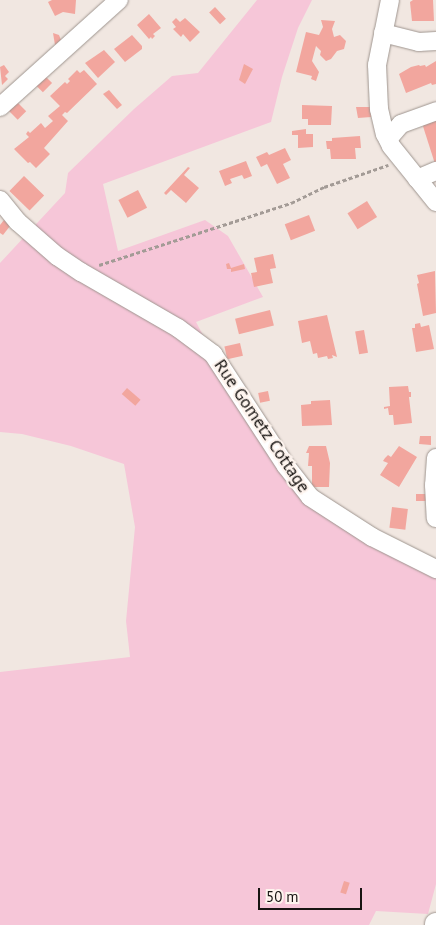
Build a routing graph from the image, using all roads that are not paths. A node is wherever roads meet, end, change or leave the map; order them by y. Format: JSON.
{"nodes":[{"id":1,"x":119,"y":0,"type":"edge"},
{"id":2,"x":390,"y":0,"type":"edge"},
{"id":3,"x":383,"y":32,"type":"junction"},
{"id":4,"x":436,"y":41,"type":"edge"},
{"id":5,"x":0,"y":107,"type":"edge"},
{"id":6,"x":436,"y":111,"type":"edge"},
{"id":7,"x":388,"y":139,"type":"junction"},
{"id":8,"x":436,"y":171,"type":"edge"},
{"id":9,"x":417,"y":179,"type":"junction"},
{"id":10,"x":0,"y":200,"type":"edge"},
{"id":11,"x":436,"y":202,"type":"edge"},
{"id":12,"x":436,"y":458,"type":"edge"},
{"id":13,"x":436,"y":518,"type":"edge"},
{"id":14,"x":436,"y":569,"type":"edge"}],
"edges":[{"from":1,"to":5,"type":"street"},
{"from":2,"to":3,"type":"street"},
{"from":3,"to":4,"type":"street"},
{"from":3,"to":7,"type":"street"},
{"from":6,"to":7,"type":"street"},
{"from":7,"to":9,"type":"street"},
{"from":8,"to":9,"type":"street"},
{"from":9,"to":11,"type":"street"},
{"from":10,"to":14,"type":"street","name":"Rue Gometz Cottage"},
{"from":12,"to":13,"type":"street"}]}
